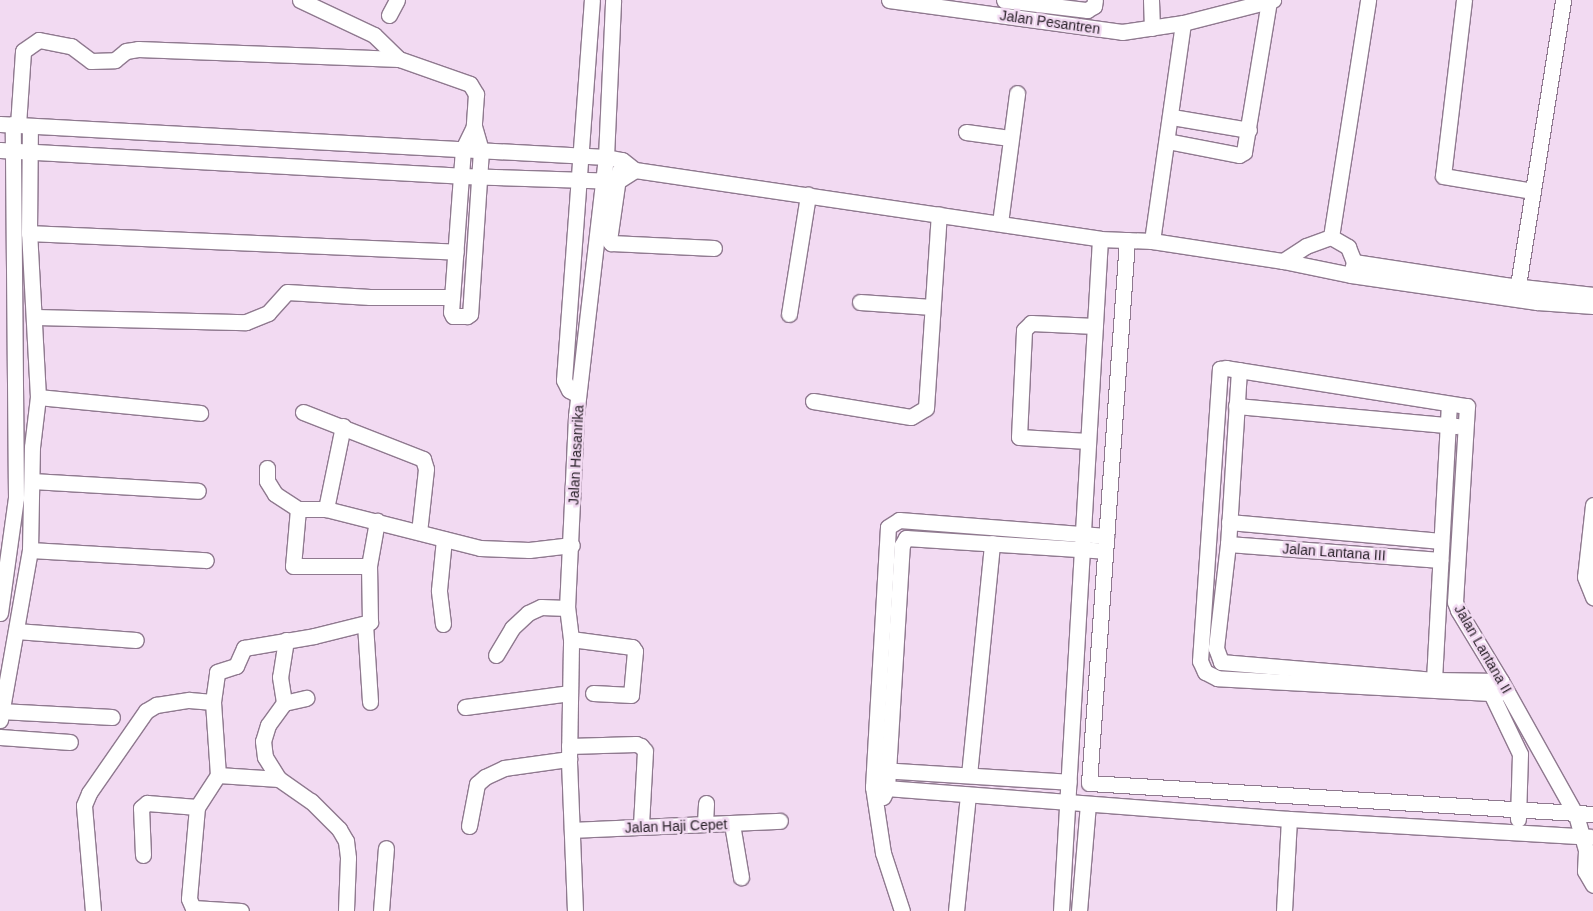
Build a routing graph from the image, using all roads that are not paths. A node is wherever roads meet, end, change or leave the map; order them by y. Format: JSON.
{"nodes":[{"id":1,"x":300,"y":0,"type":"edge"},
{"id":2,"x":397,"y":0,"type":"edge"},
{"id":3,"x":592,"y":0,"type":"edge"},
{"id":4,"x":613,"y":0,"type":"edge"},
{"id":5,"x":889,"y":0,"type":"edge"},
{"id":6,"x":1004,"y":0,"type":"edge"},
{"id":7,"x":1095,"y":0,"type":"edge"},
{"id":8,"x":1151,"y":0,"type":"edge"},
{"id":9,"x":1368,"y":0,"type":"edge"},
{"id":10,"x":1464,"y":0,"type":"edge"},
{"id":11,"x":1563,"y":0,"type":"edge"},
{"id":12,"x":1271,"y":1,"type":"edge"},
{"id":13,"x":389,"y":15,"type":"dead end"},
{"id":14,"x":1183,"y":23,"type":"junction"},
{"id":15,"x":1143,"y":29,"type":"junction"},
{"id":16,"x":399,"y":59,"type":"junction"},
{"id":17,"x":1016,"y":93,"type":"dead end"},
{"id":18,"x":1172,"y":118,"type":"junction"},
{"id":19,"x":15,"y":125,"type":"edge"},
{"id":20,"x":474,"y":126,"type":"junction"},
{"id":21,"x":1249,"y":130,"type":"junction"},
{"id":22,"x":966,"y":132,"type":"dead end"},
{"id":23,"x":1010,"y":138,"type":"junction"},
{"id":24,"x":1166,"y":141,"type":"junction"},
{"id":25,"x":463,"y":149,"type":"junction"},
{"id":26,"x":6,"y":150,"type":"edge"},
{"id":27,"x":481,"y":150,"type":"junction"},
{"id":28,"x":29,"y":151,"type":"junction"},
{"id":29,"x":581,"y":157,"type":"junction"},
{"id":30,"x":606,"y":157,"type":"junction"},
{"id":31,"x":622,"y":160,"type":"junction"},
{"id":32,"x":635,"y":170,"type":"junction"},
{"id":33,"x":461,"y":176,"type":"junction"},
{"id":34,"x":479,"y":177,"type":"junction"},
{"id":35,"x":580,"y":178,"type":"junction"},
{"id":36,"x":610,"y":180,"type":"junction"},
{"id":37,"x":1533,"y":191,"type":"junction"},
{"id":38,"x":808,"y":195,"type":"junction"},
{"id":39,"x":939,"y":214,"type":"junction"},
{"id":40,"x":1000,"y":223,"type":"junction"},
{"id":41,"x":29,"y":233,"type":"junction"},
{"id":42,"x":1331,"y":237,"type":"junction"},
{"id":43,"x":1100,"y":239,"type":"junction"},
{"id":44,"x":1127,"y":240,"type":"junction"},
{"id":45,"x":1152,"y":241,"type":"junction"},
{"id":46,"x":714,"y":248,"type":"dead end"},
{"id":47,"x":456,"y":252,"type":"junction"},
{"id":48,"x":1283,"y":261,"type":"junction"},
{"id":49,"x":1353,"y":268,"type":"junction"},
{"id":50,"x":1517,"y":293,"type":"junction"},
{"id":51,"x":1593,"y":295,"type":"edge"},
{"id":52,"x":452,"y":297,"type":"junction"},
{"id":53,"x":860,"y":302,"type":"dead end"},
{"id":54,"x":1593,"y":306,"type":"edge"},
{"id":55,"x":932,"y":307,"type":"junction"},
{"id":56,"x":789,"y":314,"type":"dead end"},
{"id":57,"x":36,"y":317,"type":"junction"},
{"id":58,"x":1095,"y":326,"type":"junction"},
{"id":59,"x":1239,"y":370,"type":"junction"},
{"id":60,"x":578,"y":395,"type":"junction"},
{"id":61,"x":38,"y":397,"type":"junction"},
{"id":62,"x":813,"y":402,"type":"dead end"},
{"id":63,"x":1449,"y":404,"type":"junction"},
{"id":64,"x":1236,"y":406,"type":"junction"},
{"id":65,"x":303,"y":412,"type":"dead end"},
{"id":66,"x":200,"y":413,"type":"dead end"},
{"id":67,"x":1448,"y":425,"type":"junction"},
{"id":68,"x":343,"y":426,"type":"junction"},
{"id":69,"x":1466,"y":428,"type":"junction"},
{"id":70,"x":1088,"y":441,"type":"junction"},
{"id":71,"x":16,"y":447,"type":"junction"},
{"id":72,"x":32,"y":448,"type":"junction"},
{"id":73,"x":266,"y":468,"type":"dead end"},
{"id":74,"x":32,"y":481,"type":"junction"},
{"id":75,"x":198,"y":491,"type":"dead end"},
{"id":76,"x":1593,"y":505,"type":"edge"},
{"id":77,"x":298,"y":509,"type":"junction"},
{"id":78,"x":326,"y":509,"type":"junction"},
{"id":79,"x":377,"y":521,"type":"junction"},
{"id":80,"x":893,"y":521,"type":"junction"},
{"id":81,"x":1229,"y":522,"type":"junction"},
{"id":82,"x":418,"y":532,"type":"junction"},
{"id":83,"x":1082,"y":534,"type":"junction"},
{"id":84,"x":1106,"y":536,"type":"junction"},
{"id":85,"x":906,"y":538,"type":"junction"},
{"id":86,"x":444,"y":540,"type":"junction"},
{"id":87,"x":1441,"y":541,"type":"junction"},
{"id":88,"x":992,"y":543,"type":"junction"},
{"id":89,"x":1228,"y":544,"type":"junction"},
{"id":90,"x":572,"y":545,"type":"junction"},
{"id":91,"x":30,"y":550,"type":"junction"},
{"id":92,"x":1082,"y":550,"type":"junction"},
{"id":93,"x":1105,"y":552,"type":"junction"},
{"id":94,"x":206,"y":560,"type":"dead end"},
{"id":95,"x":1440,"y":560,"type":"junction"},
{"id":96,"x":369,"y":566,"type":"junction"},
{"id":97,"x":1593,"y":596,"type":"edge"},
{"id":98,"x":567,"y":608,"type":"junction"},
{"id":99,"x":0,"y":613,"type":"edge"},
{"id":100,"x":365,"y":624,"type":"junction"},
{"id":101,"x":443,"y":624,"type":"dead end"},
{"id":102,"x":16,"y":631,"type":"junction"},
{"id":103,"x":570,"y":639,"type":"junction"},
{"id":104,"x":136,"y":640,"type":"dead end"},
{"id":105,"x":286,"y":640,"type":"junction"},
{"id":106,"x":496,"y":655,"type":"dead end"},
{"id":107,"x":1221,"y":662,"type":"junction"},
{"id":108,"x":1205,"y":672,"type":"junction"},
{"id":109,"x":1434,"y":680,"type":"junction"},
{"id":110,"x":1504,"y":686,"type":"junction"},
{"id":111,"x":1488,"y":687,"type":"junction"},
{"id":112,"x":593,"y":692,"type":"dead end"},
{"id":113,"x":570,"y":693,"type":"junction"},
{"id":114,"x":306,"y":698,"type":"dead end"},
{"id":115,"x":213,"y":702,"type":"junction"},
{"id":116,"x":370,"y":702,"type":"dead end"},
{"id":117,"x":284,"y":703,"type":"junction"},
{"id":118,"x":465,"y":707,"type":"dead end"},
{"id":119,"x":1,"y":714,"type":"edge"},
{"id":120,"x":112,"y":717,"type":"dead end"},
{"id":121,"x":0,"y":737,"type":"edge"},
{"id":122,"x":70,"y":742,"type":"dead end"},
{"id":123,"x":569,"y":753,"type":"junction"},
{"id":124,"x":873,"y":769,"type":"junction"},
{"id":125,"x":888,"y":770,"type":"junction"},
{"id":126,"x":218,"y":775,"type":"junction"},
{"id":127,"x":969,"y":775,"type":"junction"},
{"id":128,"x":279,"y":779,"type":"junction"},
{"id":129,"x":1069,"y":782,"type":"junction"},
{"id":130,"x":880,"y":788,"type":"junction"},
{"id":131,"x":1186,"y":789,"type":"junction"},
{"id":132,"x":968,"y":795,"type":"junction"},
{"id":133,"x":706,"y":803,"type":"dead end"},
{"id":134,"x":1067,"y":803,"type":"junction"},
{"id":135,"x":1088,"y":804,"type":"junction"},
{"id":136,"x":197,"y":807,"type":"junction"},
{"id":137,"x":1184,"y":811,"type":"junction"},
{"id":138,"x":1520,"y":812,"type":"junction"},
{"id":139,"x":1593,"y":814,"type":"edge"},
{"id":140,"x":1576,"y":815,"type":"junction"},
{"id":141,"x":1290,"y":819,"type":"junction"},
{"id":142,"x":780,"y":821,"type":"dead end"},
{"id":143,"x":705,"y":823,"type":"junction"},
{"id":144,"x":732,"y":824,"type":"junction"},
{"id":145,"x":469,"y":826,"type":"dead end"},
{"id":146,"x":641,"y":826,"type":"junction"},
{"id":147,"x":572,"y":830,"type":"junction"},
{"id":148,"x":1515,"y":833,"type":"junction"},
{"id":149,"x":1588,"y":845,"type":"edge"},
{"id":150,"x":386,"y":848,"type":"dead end"},
{"id":151,"x":143,"y":854,"type":"dead end"},
{"id":152,"x":741,"y":876,"type":"dead end"},
{"id":153,"x":1593,"y":885,"type":"edge"},
{"id":154,"x":93,"y":911,"type":"edge"},
{"id":155,"x":241,"y":911,"type":"edge"},
{"id":156,"x":346,"y":911,"type":"edge"},
{"id":157,"x":381,"y":911,"type":"edge"},
{"id":158,"x":575,"y":911,"type":"edge"},
{"id":159,"x":902,"y":911,"type":"edge"},
{"id":160,"x":956,"y":911,"type":"edge"},
{"id":161,"x":1061,"y":911,"type":"edge"},
{"id":162,"x":1079,"y":911,"type":"edge"},
{"id":163,"x":1284,"y":911,"type":"edge"}],
"edges":[{"from":1,"to":16,"type":"street"},
{"from":2,"to":13,"type":"street"},
{"from":3,"to":29,"type":"street"},
{"from":4,"to":30,"type":"street","name":"Jalan Hasanrika"},
{"from":5,"to":15,"type":"street","name":"Jalan Pesantren"},
{"from":6,"to":7,"type":"street"},
{"from":8,"to":15,"type":"street"},
{"from":9,"to":42,"type":"street"},
{"from":10,"to":37,"type":"street"},
{"from":11,"to":37,"type":"street"},
{"from":12,"to":14,"type":"street","name":"Jalan Pesantren"},
{"from":12,"to":21,"type":"street"},
{"from":14,"to":15,"type":"street","name":"Jalan Pesantren"},
{"from":14,"to":18,"type":"street"},
{"from":16,"to":19,"type":"street"},
{"from":16,"to":20,"type":"street"},
{"from":17,"to":23,"type":"street"},
{"from":18,"to":21,"type":"street"},
{"from":18,"to":24,"type":"street"},
{"from":19,"to":25,"type":"street"},
{"from":19,"to":26,"type":"street"},
{"from":19,"to":28,"type":"street"},
{"from":20,"to":25,"type":"street"},
{"from":20,"to":27,"type":"street"},
{"from":21,"to":24,"type":"street"},
{"from":22,"to":23,"type":"street"},
{"from":23,"to":40,"type":"street"},
{"from":24,"to":45,"type":"street"},
{"from":25,"to":27,"type":"street"},
{"from":25,"to":33,"type":"street"},
{"from":26,"to":28,"type":"street"},
{"from":26,"to":71,"type":"street"},
{"from":27,"to":29,"type":"street"},
{"from":27,"to":34,"type":"street"},
{"from":28,"to":33,"type":"street"},
{"from":28,"to":41,"type":"street"},
{"from":29,"to":30,"type":"street"},
{"from":29,"to":35,"type":"street"},
{"from":30,"to":31,"type":"street"},
{"from":30,"to":36,"type":"street","name":"Jalan Hasanrika"},
{"from":31,"to":32,"type":"street"},
{"from":31,"to":36,"type":"street"},
{"from":32,"to":36,"type":"street"},
{"from":32,"to":38,"type":"street"},
{"from":33,"to":34,"type":"street"},
{"from":33,"to":47,"type":"street"},
{"from":34,"to":35,"type":"street"},
{"from":34,"to":52,"type":"street"},
{"from":35,"to":36,"type":"street"},
{"from":35,"to":60,"type":"street"},
{"from":36,"to":46,"type":"street"},
{"from":36,"to":60,"type":"street","name":"Jalan Hasanrika"},
{"from":37,"to":50,"type":"street"},
{"from":38,"to":39,"type":"street"},
{"from":38,"to":56,"type":"street"},
{"from":39,"to":40,"type":"street"},
{"from":39,"to":55,"type":"street"},
{"from":40,"to":43,"type":"street"},
{"from":41,"to":47,"type":"street"},
{"from":41,"to":57,"type":"street"},
{"from":42,"to":48,"type":"street"},
{"from":42,"to":49,"type":"street"},
{"from":43,"to":44,"type":"street"},
{"from":43,"to":58,"type":"street"},
{"from":44,"to":45,"type":"street"},
{"from":44,"to":84,"type":"street"},
{"from":45,"to":48,"type":"street"},
{"from":47,"to":52,"type":"street"},
{"from":48,"to":49,"type":"street"},
{"from":49,"to":50,"type":"street"},
{"from":50,"to":51,"type":"street"},
{"from":50,"to":54,"type":"street"},
{"from":52,"to":57,"type":"street"},
{"from":53,"to":55,"type":"street"},
{"from":55,"to":62,"type":"street"},
{"from":57,"to":61,"type":"street"},
{"from":58,"to":70,"type":"street"},
{"from":58,"to":70,"type":"street"},
{"from":59,"to":63,"type":"street"},
{"from":59,"to":64,"type":"street"},
{"from":59,"to":108,"type":"street"},
{"from":60,"to":90,"type":"street","name":"Jalan Hasanrika"},
{"from":61,"to":66,"type":"street"},
{"from":61,"to":72,"type":"street"},
{"from":63,"to":67,"type":"street","name":"Jalan Lantana II"},
{"from":63,"to":69,"type":"street","name":"Jalan Lantana II"},
{"from":64,"to":67,"type":"street"},
{"from":64,"to":81,"type":"street"},
{"from":65,"to":68,"type":"street"},
{"from":67,"to":69,"type":"street"},
{"from":67,"to":87,"type":"street","name":"Jalan Lantana II"},
{"from":68,"to":78,"type":"street"},
{"from":68,"to":82,"type":"street"},
{"from":69,"to":110,"type":"street","name":"Jalan Lantana II"},
{"from":70,"to":83,"type":"street"},
{"from":71,"to":72,"type":"street"},
{"from":71,"to":99,"type":"street"},
{"from":72,"to":74,"type":"street"},
{"from":73,"to":77,"type":"street"},
{"from":74,"to":75,"type":"street"},
{"from":74,"to":91,"type":"street"},
{"from":76,"to":97,"type":"street"},
{"from":77,"to":78,"type":"street"},
{"from":77,"to":96,"type":"street"},
{"from":78,"to":79,"type":"street"},
{"from":79,"to":82,"type":"street"},
{"from":79,"to":96,"type":"street"},
{"from":80,"to":83,"type":"street"},
{"from":80,"to":85,"type":"street"},
{"from":80,"to":124,"type":"street"},
{"from":81,"to":87,"type":"street","name":"Jalan Lantana III"},
{"from":81,"to":89,"type":"street"},
{"from":82,"to":86,"type":"street"},
{"from":83,"to":84,"type":"street"},
{"from":83,"to":92,"type":"street"},
{"from":84,"to":93,"type":"street"},
{"from":85,"to":88,"type":"street"},
{"from":85,"to":125,"type":"street"},
{"from":86,"to":90,"type":"street"},
{"from":86,"to":101,"type":"street"},
{"from":87,"to":95,"type":"street","name":"Jalan Lantana II"},
{"from":88,"to":92,"type":"street"},
{"from":88,"to":127,"type":"street"},
{"from":89,"to":95,"type":"street","name":"Jalan Lantana III"},
{"from":89,"to":107,"type":"street"},
{"from":90,"to":98,"type":"street","name":"Jalan Hasanrika"},
{"from":91,"to":94,"type":"street"},
{"from":91,"to":102,"type":"street"},
{"from":92,"to":93,"type":"street"},
{"from":92,"to":129,"type":"street"},
{"from":93,"to":131,"type":"street"},
{"from":95,"to":109,"type":"street","name":"Jalan Lantana II"},
{"from":96,"to":100,"type":"street"},
{"from":98,"to":103,"type":"street","name":"Jalan Hasanrika"},
{"from":98,"to":106,"type":"street"},
{"from":100,"to":105,"type":"street"},
{"from":100,"to":116,"type":"street"},
{"from":102,"to":104,"type":"street"},
{"from":102,"to":119,"type":"street"},
{"from":103,"to":112,"type":"street"},
{"from":103,"to":113,"type":"street","name":"Jalan Hasanrika"},
{"from":105,"to":115,"type":"street"},
{"from":105,"to":117,"type":"street"},
{"from":107,"to":108,"type":"street"},
{"from":107,"to":109,"type":"street"},
{"from":108,"to":111,"type":"street"},
{"from":109,"to":111,"type":"street"},
{"from":110,"to":111,"type":"street"},
{"from":110,"to":140,"type":"street","name":"Jalan Lantana II"},
{"from":111,"to":138,"type":"street","name":"Jalan Lantana II"},
{"from":113,"to":118,"type":"street"},
{"from":113,"to":123,"type":"street","name":"Jalan Hasanrika"},
{"from":114,"to":117,"type":"street"},
{"from":115,"to":126,"type":"street"},
{"from":115,"to":154,"type":"street"},
{"from":117,"to":128,"type":"street"},
{"from":119,"to":120,"type":"street"},
{"from":121,"to":122,"type":"street"},
{"from":123,"to":145,"type":"street"},
{"from":123,"to":146,"type":"street"},
{"from":123,"to":147,"type":"street","name":"Jalan Hasanrika"},
{"from":124,"to":125,"type":"street"},
{"from":124,"to":130,"type":"street"},
{"from":125,"to":127,"type":"street"},
{"from":125,"to":130,"type":"street"},
{"from":126,"to":128,"type":"street"},
{"from":126,"to":136,"type":"street"},
{"from":127,"to":129,"type":"street"},
{"from":128,"to":156,"type":"street"},
{"from":129,"to":134,"type":"street"},
{"from":130,"to":132,"type":"street"},
{"from":130,"to":159,"type":"street"},
{"from":131,"to":137,"type":"street"},
{"from":131,"to":138,"type":"street"},
{"from":132,"to":134,"type":"street"},
{"from":132,"to":160,"type":"street"},
{"from":133,"to":143,"type":"street"},
{"from":134,"to":135,"type":"street"},
{"from":134,"to":161,"type":"street"},
{"from":135,"to":137,"type":"street"},
{"from":135,"to":162,"type":"street"},
{"from":136,"to":151,"type":"street"},
{"from":136,"to":155,"type":"street"},
{"from":137,"to":141,"type":"street"},
{"from":138,"to":140,"type":"street"},
{"from":138,"to":148,"type":"street","name":"Jalan Lantana II"},
{"from":139,"to":140,"type":"street"},
{"from":140,"to":149,"type":"street","name":"Jalan Lantana II"},
{"from":141,"to":148,"type":"street"},
{"from":141,"to":163,"type":"street"},
{"from":142,"to":144,"type":"street","name":"Jalan Haji Cepet"},
{"from":143,"to":144,"type":"street","name":"Jalan Haji Cepet"},
{"from":143,"to":146,"type":"street","name":"Jalan Haji Cepet"},
{"from":144,"to":152,"type":"street"},
{"from":146,"to":147,"type":"street","name":"Jalan Haji Cepet"},
{"from":147,"to":158,"type":"street","name":"Jalan Hasanrika"},
{"from":148,"to":149,"type":"street"},
{"from":149,"to":153,"type":"street","name":"Jalan Lantana II"},
{"from":150,"to":157,"type":"street"}]}
